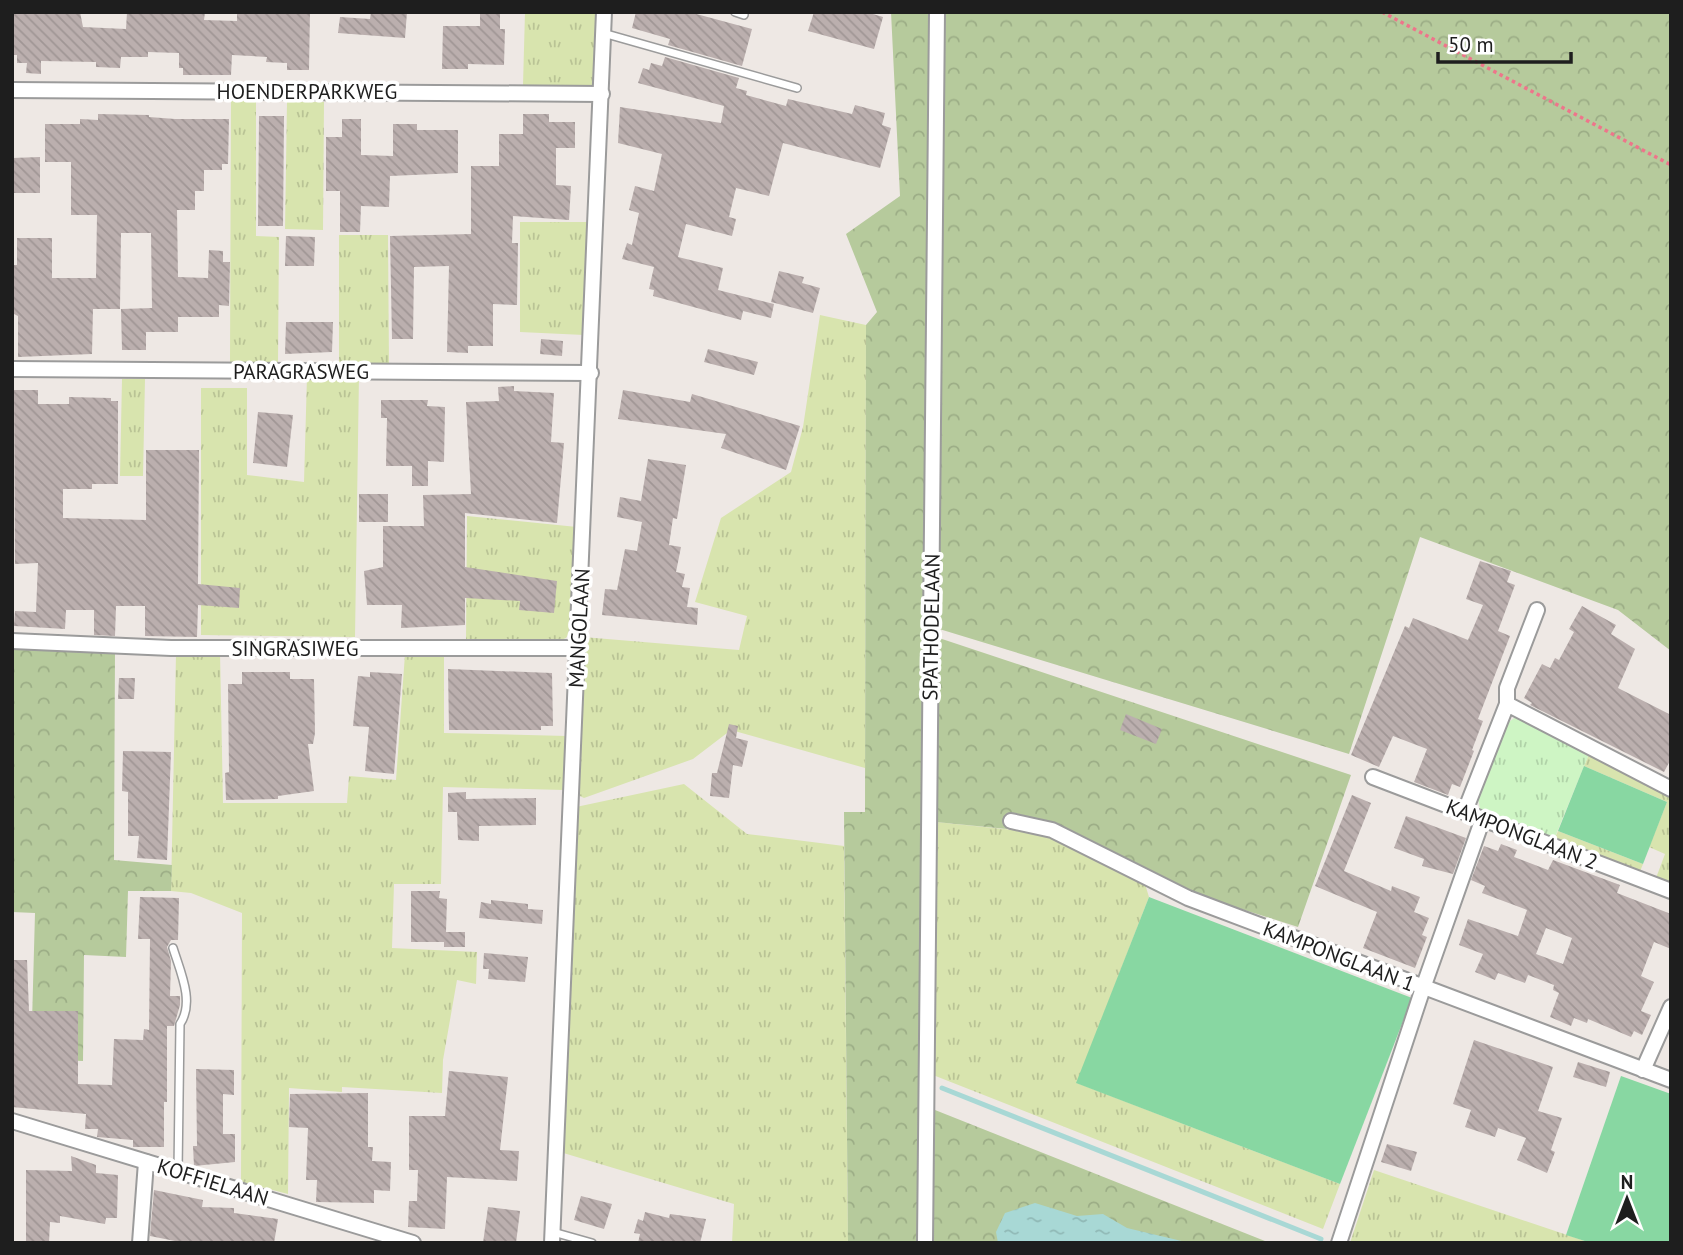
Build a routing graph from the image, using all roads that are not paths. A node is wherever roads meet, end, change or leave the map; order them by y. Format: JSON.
{"nodes":[{"id":1,"x":604,"y":12,"type":"edge"},
{"id":2,"x":735,"y":12,"type":"edge"},
{"id":3,"x":937,"y":12,"type":"edge"},
{"id":4,"x":744,"y":15,"type":"dead end"},
{"id":5,"x":603,"y":33,"type":"junction"},
{"id":6,"x":797,"y":88,"type":"dead end"},
{"id":7,"x":12,"y":90,"type":"edge"},
{"id":8,"x":602,"y":94,"type":"junction"},
{"id":9,"x":12,"y":369,"type":"edge"},
{"id":10,"x":590,"y":373,"type":"junction"},
{"id":11,"x":1536,"y":610,"type":"dead end"},
{"id":12,"x":12,"y":641,"type":"edge"},
{"id":13,"x":578,"y":648,"type":"junction"},
{"id":14,"x":1507,"y":704,"type":"junction"},
{"id":15,"x":1373,"y":777,"type":"dead end"},
{"id":16,"x":1671,"y":789,"type":"edge"},
{"id":17,"x":1465,"y":811,"type":"junction"},
{"id":18,"x":1012,"y":821,"type":"dead end"},
{"id":19,"x":1482,"y":821,"type":"junction"},
{"id":20,"x":1671,"y":891,"type":"edge"},
{"id":21,"x":173,"y":948,"type":"dead end"},
{"id":22,"x":1423,"y":988,"type":"junction"},
{"id":23,"x":1671,"y":1006,"type":"edge"},
{"id":24,"x":1643,"y":1070,"type":"junction"},
{"id":25,"x":1671,"y":1080,"type":"edge"},
{"id":26,"x":12,"y":1121,"type":"edge"},
{"id":27,"x":146,"y":1162,"type":"junction"},
{"id":28,"x":178,"y":1171,"type":"junction"},
{"id":29,"x":552,"y":1237,"type":"edge"},
{"id":30,"x":141,"y":1243,"type":"edge"},
{"id":31,"x":413,"y":1243,"type":"edge"},
{"id":32,"x":592,"y":1243,"type":"edge"},
{"id":33,"x":925,"y":1243,"type":"edge"},
{"id":34,"x":1339,"y":1243,"type":"edge"}],
"edges":[{"from":1,"to":5,"type":"street","name":"MANGOLAAN"},
{"from":2,"to":4,"type":"lane"},
{"from":3,"to":33,"type":"street","name":"SPATHODELAAN"},
{"from":5,"to":6,"type":"lane"},
{"from":5,"to":8,"type":"street","name":"MANGOLAAN"},
{"from":7,"to":8,"type":"street","name":"HOENDERPARKWEG"},
{"from":8,"to":10,"type":"street","name":"MANGOLAAN"},
{"from":9,"to":10,"type":"street","name":"PARAGRASWEG"},
{"from":10,"to":13,"type":"street","name":"MANGOLAAN"},
{"from":11,"to":14,"type":"street"},
{"from":12,"to":13,"type":"street","name":"SINGRASIWEG"},
{"from":13,"to":29,"type":"street","name":"MANGOLAAN"},
{"from":14,"to":16,"type":"street"},
{"from":14,"to":17,"type":"street"},
{"from":15,"to":17,"type":"street","name":"KAMPONGLAAN 2"},
{"from":17,"to":19,"type":"street","name":"KAMPONGLAAN 2"},
{"from":18,"to":22,"type":"street","name":"KAMPONGLAAN 1"},
{"from":19,"to":20,"type":"street","name":"KAMPONGLAAN 2"},
{"from":19,"to":22,"type":"street"},
{"from":21,"to":28,"type":"lane"},
{"from":22,"to":24,"type":"street","name":"KAMPONGLAAN 1"},
{"from":22,"to":34,"type":"street"},
{"from":23,"to":24,"type":"street"},
{"from":24,"to":25,"type":"street","name":"KAMPONGLAAN 1"},
{"from":26,"to":27,"type":"street","name":"KOFFIELAAN"},
{"from":27,"to":28,"type":"street","name":"KOFFIELAAN"},
{"from":27,"to":30,"type":"street"},
{"from":28,"to":31,"type":"street","name":"KOFFIELAAN"},
{"from":29,"to":32,"type":"lane"}]}
